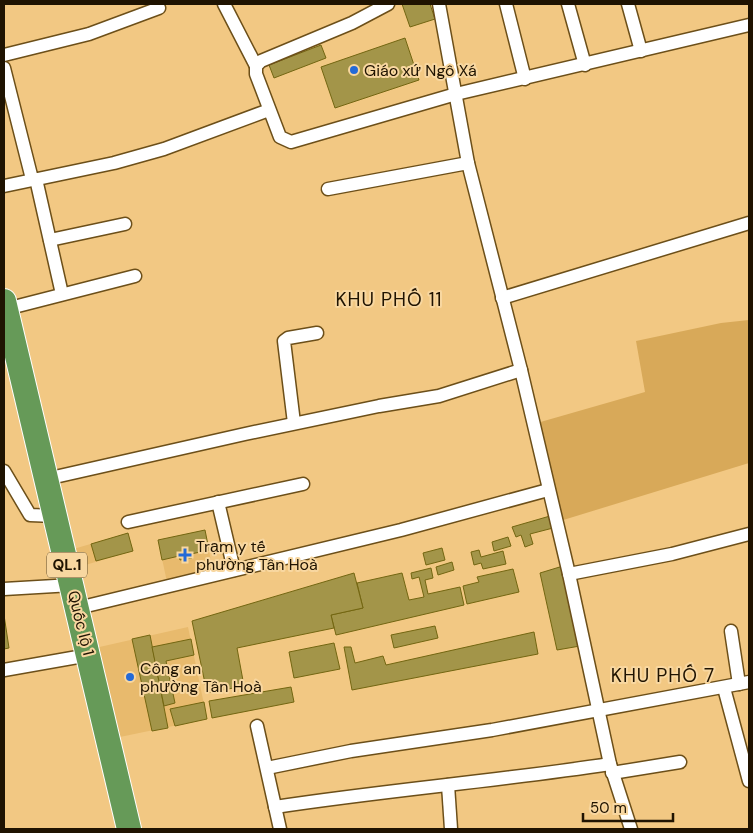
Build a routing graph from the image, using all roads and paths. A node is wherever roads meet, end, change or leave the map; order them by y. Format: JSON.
{"nodes":[{"id":1,"x":224,"y":4,"type":"edge"},
{"id":2,"x":439,"y":4,"type":"edge"},
{"id":3,"x":506,"y":4,"type":"edge"},
{"id":4,"x":568,"y":4,"type":"edge"},
{"id":5,"x":628,"y":4,"type":"edge"},
{"id":6,"x":379,"y":6,"type":"edge"},
{"id":7,"x":159,"y":8,"type":"dead end"},
{"id":8,"x":749,"y":25,"type":"edge"},
{"id":9,"x":641,"y":51,"type":"junction"},
{"id":10,"x":4,"y":55,"type":"edge"},
{"id":11,"x":585,"y":65,"type":"junction"},
{"id":12,"x":256,"y":66,"type":"junction"},
{"id":13,"x":4,"y":68,"type":"edge"},
{"id":14,"x":525,"y":79,"type":"junction"},
{"id":15,"x":456,"y":94,"type":"junction"},
{"id":16,"x":269,"y":110,"type":"junction"},
{"id":17,"x":468,"y":163,"type":"junction"},
{"id":18,"x":34,"y":179,"type":"junction"},
{"id":19,"x":4,"y":186,"type":"edge"},
{"id":20,"x":328,"y":189,"type":"dead end"},
{"id":21,"x":749,"y":223,"type":"edge"},
{"id":22,"x":125,"y":224,"type":"dead end"},
{"id":23,"x":50,"y":240,"type":"junction"},
{"id":24,"x":135,"y":276,"type":"dead end"},
{"id":25,"x":62,"y":294,"type":"junction"},
{"id":26,"x":502,"y":298,"type":"junction"},
{"id":27,"x":5,"y":305,"type":"edge"},
{"id":28,"x":317,"y":333,"type":"dead end"},
{"id":29,"x":521,"y":370,"type":"junction"},
{"id":30,"x":294,"y":423,"type":"junction"},
{"id":31,"x":4,"y":471,"type":"edge"},
{"id":32,"x":46,"y":479,"type":"junction"},
{"id":33,"x":303,"y":484,"type":"dead end"},
{"id":34,"x":548,"y":490,"type":"junction"},
{"id":35,"x":218,"y":502,"type":"junction"},
{"id":36,"x":55,"y":516,"type":"junction"},
{"id":37,"x":128,"y":522,"type":"dead end"},
{"id":38,"x":749,"y":534,"type":"edge"},
{"id":39,"x":234,"y":570,"type":"junction"},
{"id":40,"x":569,"y":574,"type":"junction"},
{"id":41,"x":72,"y":585,"type":"junction"},
{"id":42,"x":4,"y":589,"type":"edge"},
{"id":43,"x":78,"y":608,"type":"junction"},
{"id":44,"x":730,"y":631,"type":"dead end"},
{"id":45,"x":90,"y":655,"type":"junction"},
{"id":46,"x":4,"y":670,"type":"edge"},
{"id":47,"x":744,"y":683,"type":"edge"},
{"id":48,"x":724,"y":688,"type":"junction"},
{"id":49,"x":598,"y":710,"type":"junction"},
{"id":50,"x":257,"y":726,"type":"dead end"},
{"id":51,"x":680,"y":762,"type":"dead end"},
{"id":52,"x":267,"y":768,"type":"junction"},
{"id":53,"x":611,"y":768,"type":"junction"},
{"id":54,"x":749,"y":781,"type":"edge"},
{"id":55,"x":448,"y":785,"type":"junction"},
{"id":56,"x":275,"y":807,"type":"junction"},
{"id":57,"x":129,"y":829,"type":"edge"},
{"id":58,"x":280,"y":829,"type":"edge"},
{"id":59,"x":451,"y":829,"type":"edge"},
{"id":60,"x":631,"y":829,"type":"edge"}],
"edges":[{"from":1,"to":12,"type":"street"},
{"from":2,"to":15,"type":"street"},
{"from":3,"to":14,"type":"street"},
{"from":4,"to":11,"type":"street"},
{"from":5,"to":9,"type":"street"},
{"from":6,"to":12,"type":"street"},
{"from":7,"to":10,"type":"street"},
{"from":8,"to":9,"type":"street"},
{"from":9,"to":11,"type":"street"},
{"from":11,"to":14,"type":"street"},
{"from":12,"to":16,"type":"street"},
{"from":13,"to":18,"type":"street"},
{"from":14,"to":15,"type":"street"},
{"from":15,"to":16,"type":"street"},
{"from":15,"to":17,"type":"street"},
{"from":16,"to":18,"type":"street"},
{"from":17,"to":20,"type":"street"},
{"from":17,"to":26,"type":"street"},
{"from":18,"to":19,"type":"street"},
{"from":18,"to":23,"type":"street"},
{"from":21,"to":26,"type":"street"},
{"from":22,"to":23,"type":"street"},
{"from":23,"to":25,"type":"street"},
{"from":24,"to":25,"type":"street"},
{"from":25,"to":27,"type":"street"},
{"from":26,"to":29,"type":"street"},
{"from":27,"to":32,"type":"highway","name":"Quốc lộ 1","number":"QL.1"},
{"from":28,"to":30,"type":"street"},
{"from":29,"to":30,"type":"street"},
{"from":29,"to":34,"type":"street"},
{"from":30,"to":32,"type":"street"},
{"from":31,"to":36,"type":"street"},
{"from":32,"to":36,"type":"highway","name":"Quốc lộ 1","number":"QL.1"},
{"from":33,"to":35,"type":"street"},
{"from":34,"to":39,"type":"street"},
{"from":34,"to":40,"type":"street"},
{"from":35,"to":37,"type":"street"},
{"from":35,"to":39,"type":"street"},
{"from":36,"to":41,"type":"highway","name":"Quốc lộ 1","number":"QL.1"},
{"from":38,"to":40,"type":"street"},
{"from":39,"to":43,"type":"street"},
{"from":40,"to":49,"type":"street"},
{"from":41,"to":42,"type":"street"},
{"from":41,"to":43,"type":"highway","name":"Quốc lộ 1","number":"QL.1"},
{"from":43,"to":45,"type":"highway","name":"Quốc lộ 1","number":"QL.1"},
{"from":44,"to":47,"type":"street"},
{"from":45,"to":46,"type":"street"},
{"from":45,"to":57,"type":"highway","name":"Quốc lộ 1","number":"QL.1"},
{"from":47,"to":48,"type":"street"},
{"from":48,"to":49,"type":"street"},
{"from":48,"to":54,"type":"street"},
{"from":49,"to":52,"type":"street"},
{"from":49,"to":53,"type":"street"},
{"from":50,"to":52,"type":"street"},
{"from":51,"to":53,"type":"street"},
{"from":52,"to":56,"type":"street"},
{"from":53,"to":55,"type":"street"},
{"from":53,"to":60,"type":"street"},
{"from":55,"to":56,"type":"street"},
{"from":55,"to":59,"type":"street"},
{"from":56,"to":58,"type":"street"}]}
